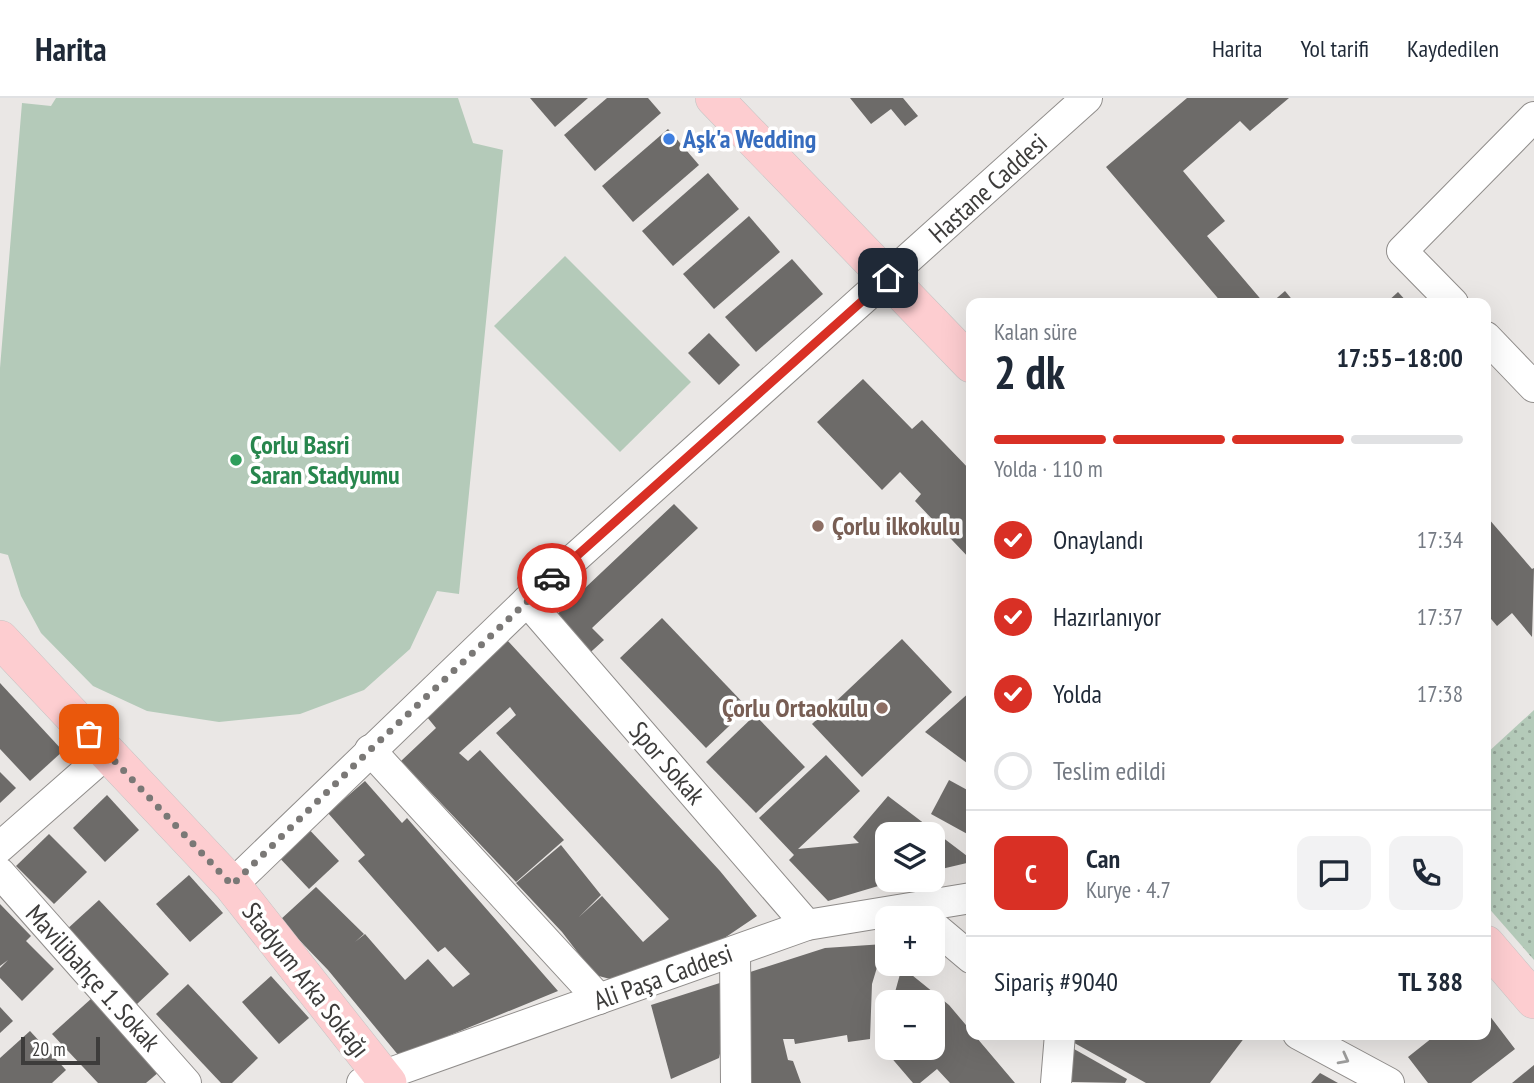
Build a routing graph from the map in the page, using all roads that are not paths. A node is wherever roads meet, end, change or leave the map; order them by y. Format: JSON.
{"nodes":[{"id":1,"x":715,"y":98,"type":"edge"},
{"id":2,"x":1087,"y":98,"type":"edge"},
{"id":3,"x":1534,"y":117,"type":"edge"},
{"id":4,"x":888,"y":278,"type":"junction"},
{"id":5,"x":1448,"y":298,"type":"edge"},
{"id":6,"x":1491,"y":342,"type":"edge"},
{"id":7,"x":966,"y":359,"type":"edge"},
{"id":8,"x":1534,"y":387,"type":"edge"},
{"id":9,"x":527,"y":601,"type":"junction"},
{"id":10,"x":0,"y":639,"type":"edge"},
{"id":11,"x":370,"y":750,"type":"junction"},
{"id":12,"x":107,"y":753,"type":"junction"},
{"id":13,"x":0,"y":847,"type":"edge"},
{"id":14,"x":0,"y":873,"type":"edge"},
{"id":15,"x":232,"y":885,"type":"junction"},
{"id":16,"x":966,"y":900,"type":"edge"},
{"id":17,"x":945,"y":909,"type":"edge"},
{"id":18,"x":875,"y":921,"type":"edge"},
{"id":19,"x":807,"y":925,"type":"junction"},
{"id":20,"x":945,"y":937,"type":"edge"},
{"id":21,"x":1491,"y":950,"type":"edge"},
{"id":22,"x":735,"y":951,"type":"junction"},
{"id":23,"x":966,"y":954,"type":"edge"},
{"id":24,"x":599,"y":999,"type":"junction"},
{"id":25,"x":1534,"y":1000,"type":"edge"},
{"id":26,"x":1060,"y":1040,"type":"edge"},
{"id":27,"x":1309,"y":1040,"type":"edge"},
{"id":28,"x":377,"y":1081,"type":"edge"},
{"id":29,"x":186,"y":1083,"type":"edge"},
{"id":30,"x":736,"y":1083,"type":"edge"},
{"id":31,"x":1056,"y":1083,"type":"edge"},
{"id":32,"x":1390,"y":1083,"type":"edge"}],
"edges":[{"from":1,"to":4,"type":"main road"},
{"from":2,"to":4,"type":"street","name":"Hastane Caddesi"},
{"from":3,"to":5,"type":"street"},
{"from":4,"to":7,"type":"main road"},
{"from":4,"to":9,"type":"street","name":"Hastane Caddesi"},
{"from":6,"to":8,"type":"street"},
{"from":9,"to":11,"type":"street","name":"Hastane Caddesi"},
{"from":9,"to":19,"type":"street","name":"Spor Sokak"},
{"from":10,"to":12,"type":"main road","name":"Stadyum Arka Sokağı"},
{"from":11,"to":15,"type":"street","name":"Hastane Caddesi"},
{"from":11,"to":24,"type":"street"},
{"from":12,"to":13,"type":"street"},
{"from":12,"to":15,"type":"main road","name":"Stadyum Arka Sokağı"},
{"from":14,"to":29,"type":"street","name":"Mavilibahçe 1. Sokak"},
{"from":15,"to":28,"type":"main road","name":"Stadyum Arka Sokağı"},
{"from":16,"to":17,"type":"street","name":"Ali Paşa Caddesi"},
{"from":18,"to":19,"type":"street","name":"Ali Paşa Caddesi"},
{"from":19,"to":22,"type":"street","name":"Ali Paşa Caddesi"},
{"from":20,"to":23,"type":"street"},
{"from":21,"to":25,"type":"main road"},
{"from":22,"to":24,"type":"street","name":"Ali Paşa Caddesi"},
{"from":22,"to":30,"type":"street"},
{"from":24,"to":28,"type":"street","name":"Ali Paşa Caddesi"},
{"from":26,"to":31,"type":"street"},
{"from":27,"to":32,"type":"street","one_way":true}]}
